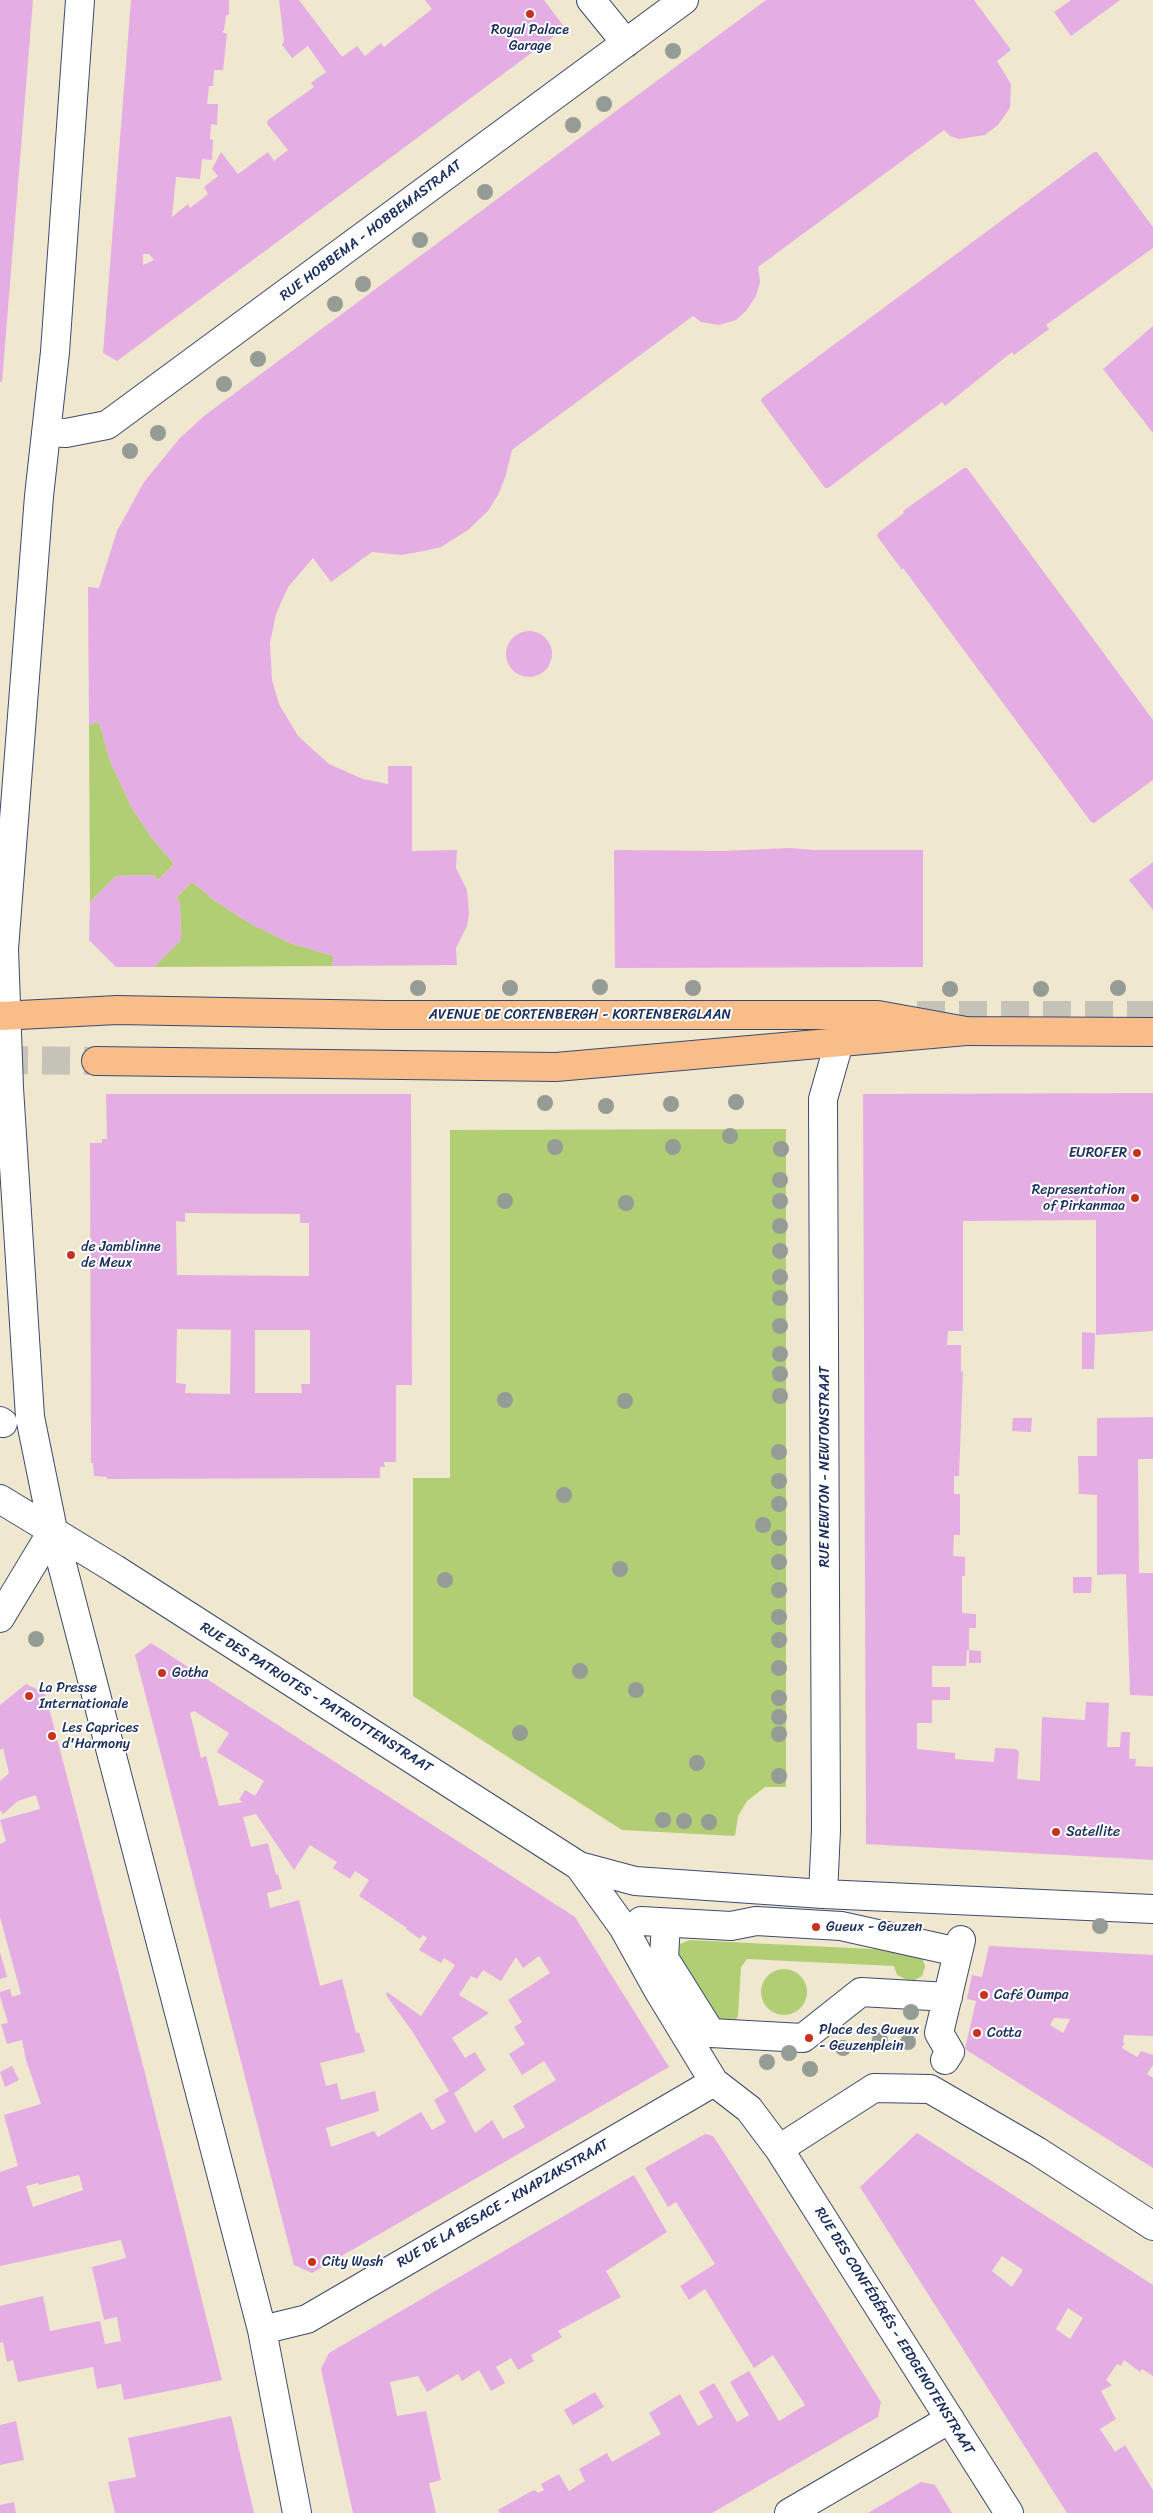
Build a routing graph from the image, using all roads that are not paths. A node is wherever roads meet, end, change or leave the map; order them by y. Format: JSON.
{"nodes":[{"id":1,"x":80,"y":0,"type":"edge"},
{"id":2,"x":591,"y":0,"type":"edge"},
{"id":3,"x":684,"y":0,"type":"edge"},
{"id":4,"x":626,"y":43,"type":"junction"},
{"id":5,"x":46,"y":432,"type":"junction"},
{"id":6,"x":3,"y":1016,"type":"edge"},
{"id":7,"x":966,"y":1031,"type":"junction"},
{"id":8,"x":1153,"y":1032,"type":"edge"},
{"id":9,"x":839,"y":1043,"type":"junction"},
{"id":10,"x":96,"y":1062,"type":"tunnel mouth"},
{"id":11,"x":0,"y":1500,"type":"edge"},
{"id":12,"x":53,"y":1530,"type":"junction"},
{"id":13,"x":0,"y":1618,"type":"edge"},
{"id":14,"x":579,"y":1866,"type":"junction"},
{"id":15,"x":823,"y":1894,"type":"junction"},
{"id":16,"x":1153,"y":1909,"type":"edge"},
{"id":17,"x":948,"y":1997,"type":"junction"},
{"id":18,"x":945,"y":2060,"type":"dead end"},
{"id":19,"x":714,"y":2082,"type":"junction"},
{"id":20,"x":779,"y":2149,"type":"junction"},
{"id":21,"x":1153,"y":2226,"type":"edge"},
{"id":22,"x":262,"y":2330,"type":"junction"},
{"id":23,"x":950,"y":2419,"type":"junction"},
{"id":24,"x":297,"y":2513,"type":"edge"},
{"id":25,"x":789,"y":2513,"type":"edge"},
{"id":26,"x":1009,"y":2513,"type":"edge"}],
"edges":[{"from":1,"to":5,"type":"street"},
{"from":2,"to":4,"type":"street"},
{"from":3,"to":4,"type":"street","name":"RUE HOBBEMA - HOBBEMASTRAAT"},
{"from":4,"to":5,"type":"street","name":"RUE HOBBEMA - HOBBEMASTRAAT"},
{"from":5,"to":6,"type":"street"},
{"from":6,"to":7,"type":"main road","name":"AVENUE DE CORTENBERGH - KORTENBERGLAAN"},
{"from":6,"to":12,"type":"street"},
{"from":7,"to":8,"type":"main road","name":"AVENUE DE CORTENBERGH - KORTENBERGLAAN"},
{"from":7,"to":9,"type":"main road"},
{"from":9,"to":10,"type":"main road"},
{"from":9,"to":15,"type":"street","name":"RUE NEWTON - NEWTONSTRAAT"},
{"from":11,"to":12,"type":"street","name":"RUE DES PATRIOTES - PATRIOTTENSTRAAT"},
{"from":12,"to":13,"type":"street"},
{"from":12,"to":14,"type":"street","name":"RUE DES PATRIOTES - PATRIOTTENSTRAAT"},
{"from":12,"to":22,"type":"street"},
{"from":14,"to":15,"type":"street"},
{"from":14,"to":19,"type":"street"},
{"from":15,"to":16,"type":"street"},
{"from":17,"to":17,"type":"street"},
{"from":17,"to":18,"type":"street"},
{"from":19,"to":20,"type":"street"},
{"from":19,"to":22,"type":"street","name":"RUE DE LA BESACE - KNAPZAKSTRAAT"},
{"from":20,"to":21,"type":"street"},
{"from":20,"to":23,"type":"street","name":"RUE DES CONFÉDÉRÉS - EEDGENOTENSTRAAT"},
{"from":22,"to":24,"type":"street"},
{"from":23,"to":25,"type":"street"},
{"from":23,"to":26,"type":"street","name":"RUE DES CONFÉDÉRÉS - EEDGENOTENSTRAAT"}]}
